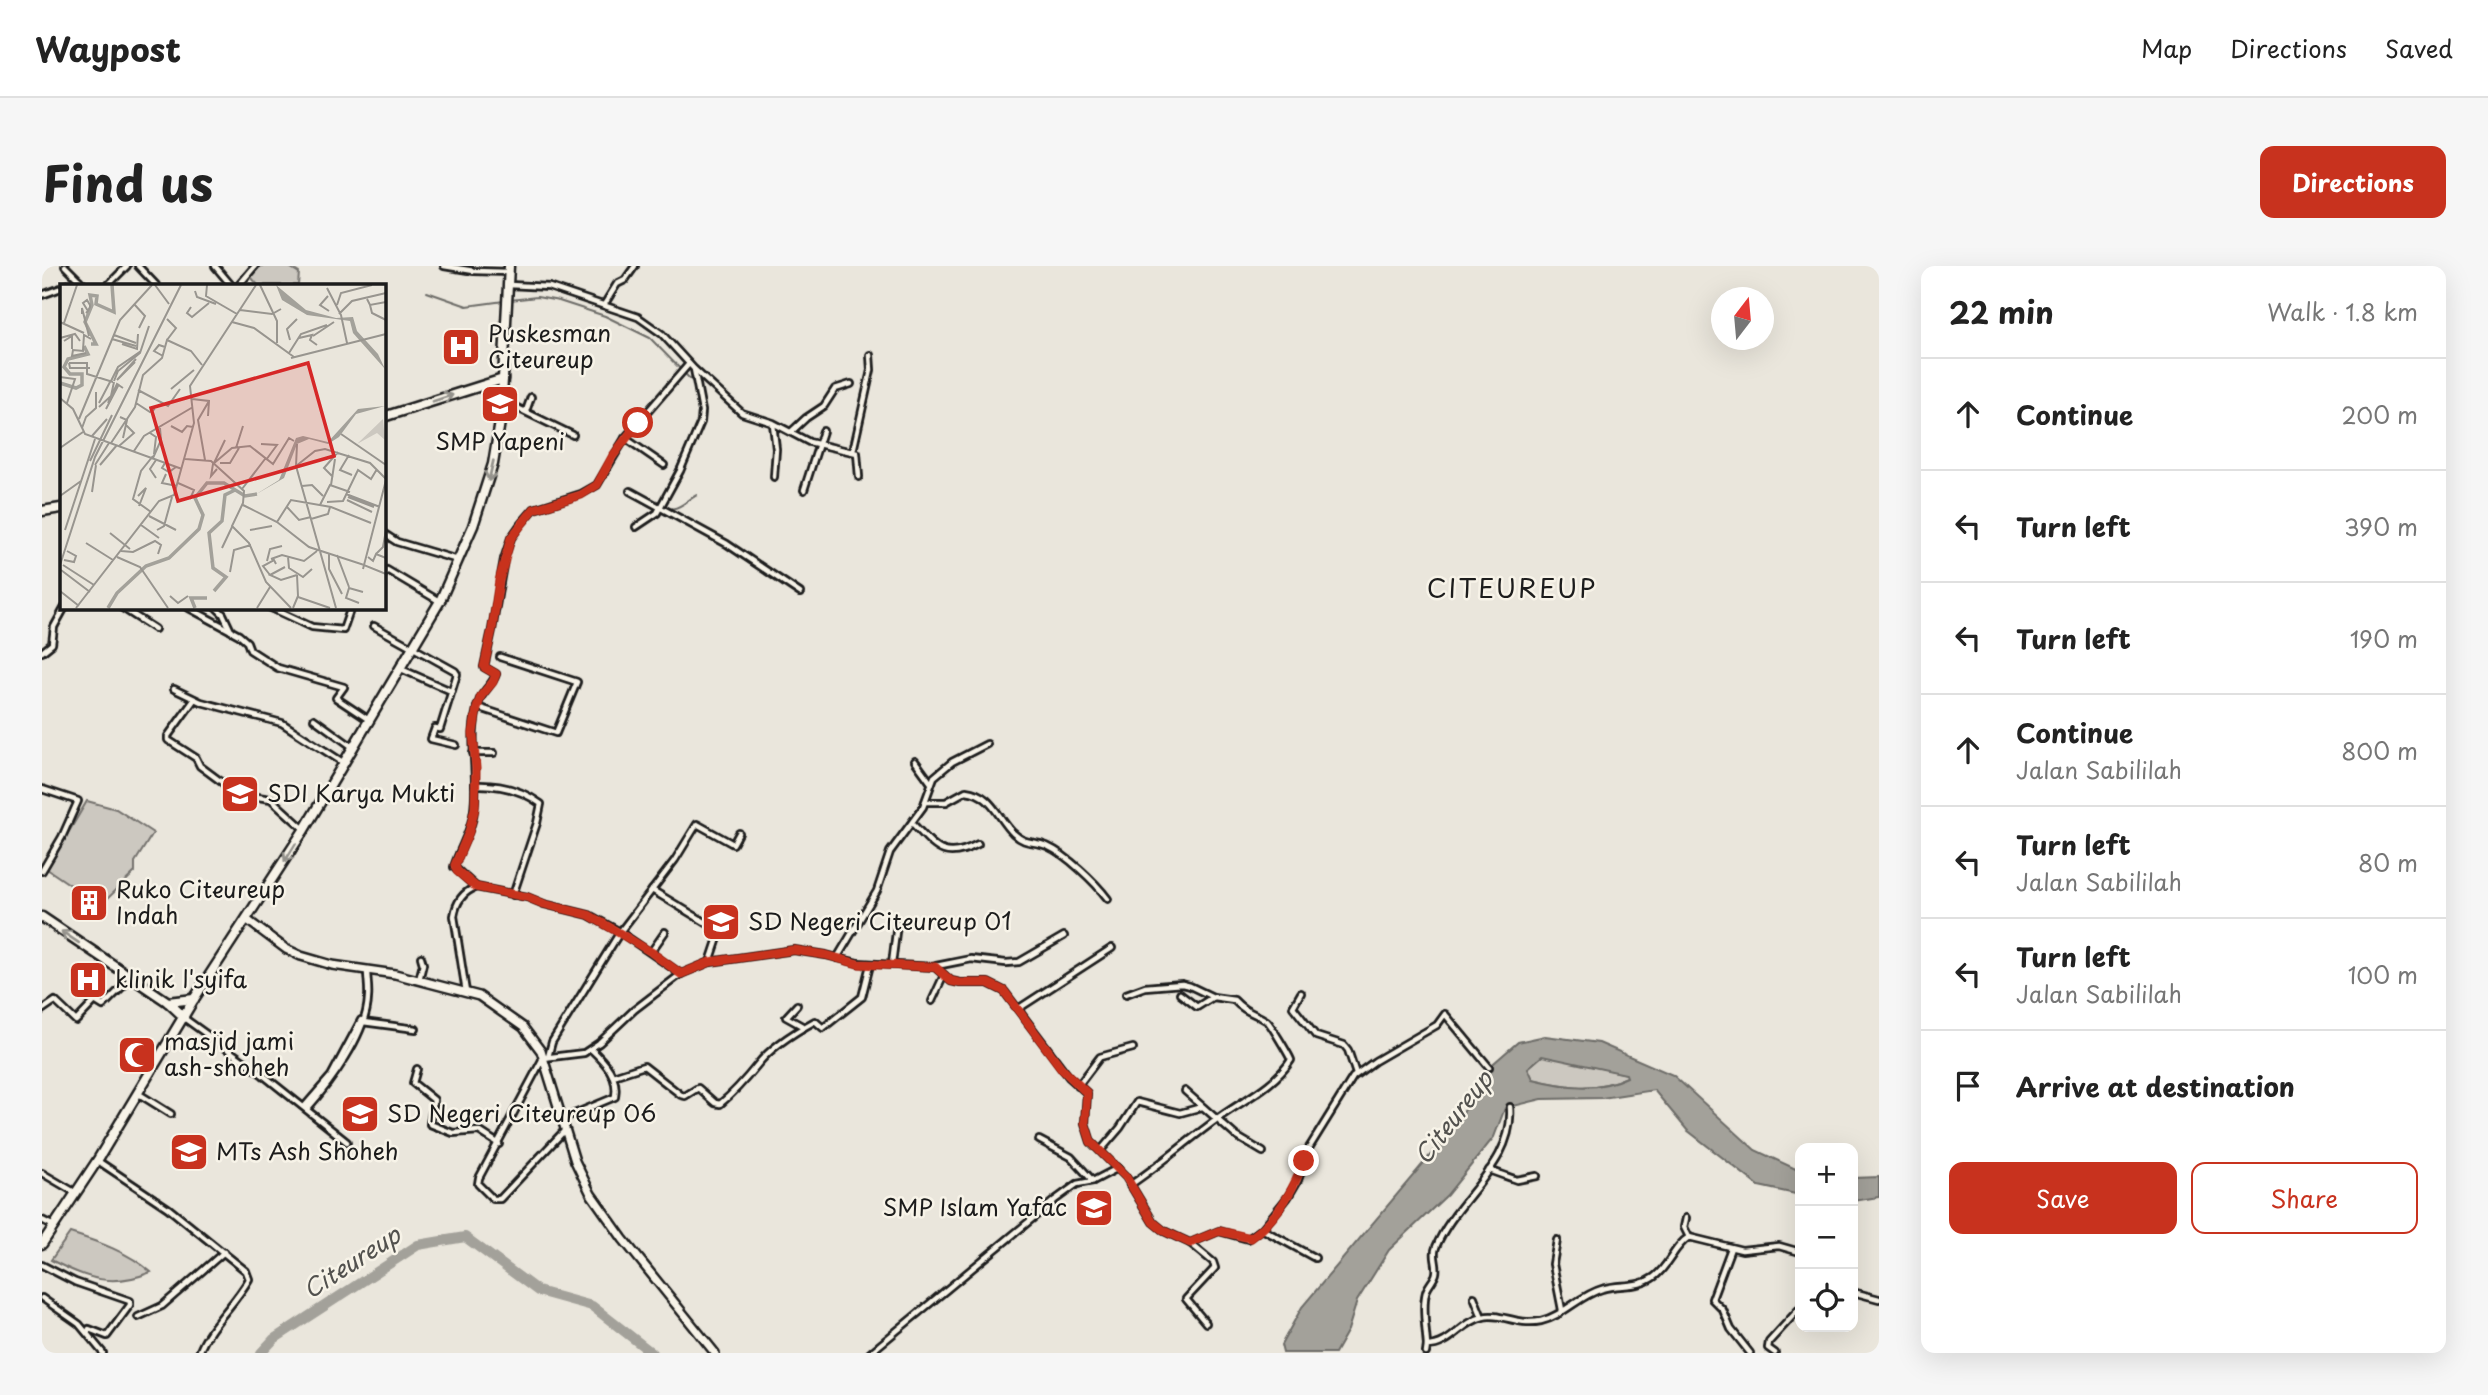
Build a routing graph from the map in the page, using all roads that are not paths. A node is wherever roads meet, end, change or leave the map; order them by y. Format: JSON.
{"nodes":[{"id":1,"x":65,"y":266,"type":"edge"},
{"id":2,"x":127,"y":266,"type":"edge"},
{"id":3,"x":138,"y":266,"type":"edge"},
{"id":4,"x":215,"y":266,"type":"edge"},
{"id":5,"x":255,"y":266,"type":"edge"},
{"id":6,"x":444,"y":266,"type":"edge"},
{"id":7,"x":635,"y":266,"type":"edge"},
{"id":8,"x":509,"y":269,"type":"edge"},
{"id":9,"x":79,"y":280,"type":"junction"},
{"id":10,"x":69,"y":284,"type":"edge"},
{"id":11,"x":83,"y":284,"type":"edge"},
{"id":12,"x":109,"y":284,"type":"edge"},
{"id":13,"x":155,"y":284,"type":"edge"},
{"id":14,"x":230,"y":284,"type":"edge"},
{"id":15,"x":240,"y":284,"type":"edge"},
{"id":16,"x":508,"y":287,"type":"junction"},
{"id":17,"x":60,"y":288,"type":"edge"},
{"id":18,"x":42,"y":295,"type":"edge"},
{"id":19,"x":604,"y":305,"type":"junction"},
{"id":20,"x":870,"y":355,"type":"dead end"},
{"id":21,"x":686,"y":368,"type":"junction"},
{"id":22,"x":695,"y":369,"type":"junction"},
{"id":23,"x":503,"y":379,"type":"junction"},
{"id":24,"x":851,"y":384,"type":"dead end"},
{"id":25,"x":531,"y":397,"type":"dead end"},
{"id":26,"x":502,"y":401,"type":"junction"},
{"id":27,"x":526,"y":411,"type":"junction"},
{"id":28,"x":385,"y":416,"type":"edge"},
{"id":29,"x":773,"y":423,"type":"junction"},
{"id":30,"x":823,"y":431,"type":"dead end"},
{"id":31,"x":791,"y":432,"type":"junction"},
{"id":32,"x":573,"y":435,"type":"dead end"},
{"id":33,"x":625,"y":438,"type":"junction"},
{"id":34,"x":818,"y":444,"type":"junction"},
{"id":35,"x":853,"y":451,"type":"junction"},
{"id":36,"x":664,"y":465,"type":"dead end"},
{"id":37,"x":774,"y":477,"type":"dead end"},
{"id":38,"x":859,"y":477,"type":"dead end"},
{"id":39,"x":804,"y":490,"type":"dead end"},
{"id":40,"x":631,"y":491,"type":"dead end"},
{"id":41,"x":659,"y":505,"type":"junction"},
{"id":42,"x":60,"y":508,"type":"edge"},
{"id":43,"x":42,"y":511,"type":"edge"},
{"id":44,"x":636,"y":527,"type":"dead end"},
{"id":45,"x":385,"y":534,"type":"edge"},
{"id":46,"x":459,"y":561,"type":"junction"},
{"id":47,"x":385,"y":572,"type":"edge"},
{"id":48,"x":800,"y":593,"type":"dead end"},
{"id":49,"x":440,"y":601,"type":"junction"},
{"id":50,"x":64,"y":609,"type":"edge"},
{"id":51,"x":124,"y":609,"type":"edge"},
{"id":52,"x":191,"y":609,"type":"edge"},
{"id":53,"x":218,"y":609,"type":"edge"},
{"id":54,"x":273,"y":609,"type":"edge"},
{"id":55,"x":350,"y":609,"type":"edge"},
{"id":56,"x":374,"y":626,"type":"dead end"},
{"id":57,"x":155,"y":629,"type":"dead end"},
{"id":58,"x":231,"y":631,"type":"junction"},
{"id":59,"x":414,"y":648,"type":"junction"},
{"id":60,"x":42,"y":652,"type":"edge"},
{"id":61,"x":500,"y":657,"type":"dead end"},
{"id":62,"x":401,"y":669,"type":"junction"},
{"id":63,"x":174,"y":689,"type":"dead end"},
{"id":64,"x":450,"y":691,"type":"junction"},
{"id":65,"x":194,"y":700,"type":"junction"},
{"id":66,"x":477,"y":708,"type":"junction"},
{"id":67,"x":314,"y":719,"type":"dead end"},
{"id":68,"x":370,"y":721,"type":"junction"},
{"id":69,"x":986,"y":744,"type":"dead end"},
{"id":70,"x":456,"y":745,"type":"dead end"},
{"id":71,"x":354,"y":748,"type":"junction"},
{"id":72,"x":473,"y":753,"type":"junction"},
{"id":73,"x":494,"y":754,"type":"dead end"},
{"id":74,"x":915,"y":761,"type":"dead end"},
{"id":75,"x":345,"y":763,"type":"junction"},
{"id":76,"x":931,"y":783,"type":"junction"},
{"id":77,"x":475,"y":785,"type":"junction"},
{"id":78,"x":42,"y":789,"type":"edge"},
{"id":79,"x":925,"y":802,"type":"junction"},
{"id":80,"x":912,"y":823,"type":"junction"},
{"id":81,"x":304,"y":830,"type":"junction"},
{"id":82,"x":739,"y":833,"type":"dead end"},
{"id":83,"x":978,"y":844,"type":"dead end"},
{"id":84,"x":42,"y":871,"type":"edge"},
{"id":85,"x":476,"y":887,"type":"junction"},
{"id":86,"x":652,"y":890,"type":"junction"},
{"id":87,"x":513,"y":895,"type":"junction"},
{"id":88,"x":1108,"y":899,"type":"dead end"},
{"id":89,"x":42,"y":917,"type":"edge"},
{"id":90,"x":246,"y":919,"type":"junction"},
{"id":91,"x":897,"y":924,"type":"dead end"},
{"id":92,"x":620,"y":932,"type":"junction"},
{"id":93,"x":665,"y":932,"type":"dead end"},
{"id":94,"x":1064,"y":936,"type":"dead end"},
{"id":95,"x":1112,"y":948,"type":"dead end"},
{"id":96,"x":651,"y":952,"type":"junction"},
{"id":97,"x":421,"y":957,"type":"dead end"},
{"id":98,"x":837,"y":958,"type":"junction"},
{"id":99,"x":710,"y":962,"type":"junction"},
{"id":100,"x":892,"y":964,"type":"junction"},
{"id":101,"x":870,"y":965,"type":"junction"},
{"id":102,"x":935,"y":967,"type":"junction"},
{"id":103,"x":366,"y":970,"type":"junction"},
{"id":104,"x":681,"y":974,"type":"junction"},
{"id":105,"x":944,"y":975,"type":"junction"},
{"id":106,"x":131,"y":978,"type":"junction"},
{"id":107,"x":419,"y":981,"type":"junction"},
{"id":108,"x":466,"y":992,"type":"junction"},
{"id":109,"x":1301,"y":993,"type":"dead end"},
{"id":110,"x":1126,"y":994,"type":"dead end"},
{"id":111,"x":1180,"y":995,"type":"dead end"},
{"id":112,"x":1213,"y":997,"type":"junction"},
{"id":113,"x":194,"y":999,"type":"junction"},
{"id":114,"x":932,"y":1001,"type":"dead end"},
{"id":115,"x":168,"y":1002,"type":"junction"},
{"id":116,"x":797,"y":1005,"type":"dead end"},
{"id":117,"x":1018,"y":1009,"type":"junction"},
{"id":118,"x":42,"y":1010,"type":"edge"},
{"id":119,"x":184,"y":1017,"type":"junction"},
{"id":120,"x":363,"y":1022,"type":"junction"},
{"id":121,"x":804,"y":1027,"type":"junction"},
{"id":122,"x":416,"y":1029,"type":"dead end"},
{"id":123,"x":1133,"y":1048,"type":"dead end"},
{"id":124,"x":591,"y":1049,"type":"junction"},
{"id":125,"x":545,"y":1058,"type":"junction"},
{"id":126,"x":1489,"y":1067,"type":"dead end"},
{"id":127,"x":417,"y":1069,"type":"dead end"},
{"id":128,"x":1356,"y":1074,"type":"junction"},
{"id":129,"x":613,"y":1076,"type":"junction"},
{"id":130,"x":1079,"y":1086,"type":"junction"},
{"id":131,"x":1185,"y":1091,"type":"dead end"},
{"id":132,"x":139,"y":1094,"type":"junction"},
{"id":133,"x":1510,"y":1107,"type":"dead end"},
{"id":134,"x":306,"y":1108,"type":"junction"},
{"id":135,"x":1202,"y":1108,"type":"junction"},
{"id":136,"x":171,"y":1114,"type":"dead end"},
{"id":137,"x":1218,"y":1118,"type":"junction"},
{"id":138,"x":562,"y":1119,"type":"junction"},
{"id":139,"x":566,"y":1129,"type":"junction"},
{"id":140,"x":1039,"y":1140,"type":"dead end"},
{"id":141,"x":347,"y":1142,"type":"dead end"},
{"id":142,"x":499,"y":1144,"type":"junction"},
{"id":143,"x":1101,"y":1150,"type":"junction"},
{"id":144,"x":1263,"y":1152,"type":"dead end"},
{"id":145,"x":97,"y":1161,"type":"junction"},
{"id":146,"x":1118,"y":1168,"type":"junction"},
{"id":147,"x":1489,"y":1170,"type":"junction"},
{"id":148,"x":42,"y":1173,"type":"edge"},
{"id":149,"x":1537,"y":1176,"type":"dead end"},
{"id":150,"x":1093,"y":1181,"type":"junction"},
{"id":151,"x":1130,"y":1185,"type":"junction"},
{"id":152,"x":76,"y":1193,"type":"junction"},
{"id":153,"x":1686,"y":1218,"type":"dead end"},
{"id":154,"x":42,"y":1220,"type":"edge"},
{"id":155,"x":54,"y":1226,"type":"junction"},
{"id":156,"x":1262,"y":1229,"type":"junction"},
{"id":157,"x":1689,"y":1237,"type":"junction"},
{"id":158,"x":1557,"y":1240,"type":"dead end"},
{"id":159,"x":1190,"y":1243,"type":"junction"},
{"id":160,"x":42,"y":1244,"type":"edge"},
{"id":161,"x":1731,"y":1248,"type":"junction"},
{"id":162,"x":1795,"y":1251,"type":"edge"},
{"id":163,"x":225,"y":1252,"type":"junction"},
{"id":164,"x":1315,"y":1258,"type":"dead end"},
{"id":165,"x":42,"y":1265,"type":"edge"},
{"id":166,"x":1858,"y":1293,"type":"edge"},
{"id":167,"x":1474,"y":1297,"type":"dead end"},
{"id":168,"x":42,"y":1298,"type":"edge"},
{"id":169,"x":1879,"y":1299,"type":"edge"},
{"id":170,"x":1562,"y":1310,"type":"junction"},
{"id":171,"x":1795,"y":1313,"type":"edge"},
{"id":172,"x":138,"y":1317,"type":"dead end"},
{"id":173,"x":1482,"y":1317,"type":"junction"},
{"id":174,"x":1206,"y":1323,"type":"dead end"},
{"id":175,"x":87,"y":1333,"type":"junction"},
{"id":176,"x":1426,"y":1346,"type":"junction"},
{"id":177,"x":103,"y":1353,"type":"edge"},
{"id":178,"x":199,"y":1353,"type":"edge"},
{"id":179,"x":715,"y":1353,"type":"edge"},
{"id":180,"x":870,"y":1353,"type":"edge"},
{"id":181,"x":1426,"y":1353,"type":"edge"},
{"id":182,"x":1750,"y":1353,"type":"edge"},
{"id":183,"x":1775,"y":1353,"type":"edge"}],
"edges":[{"from":1,"to":9,"type":"street"},
{"from":2,"to":12,"type":"street"},
{"from":3,"to":13,"type":"street"},
{"from":4,"to":14,"type":"street"},
{"from":5,"to":15,"type":"street"},
{"from":6,"to":8,"type":"street"},
{"from":7,"to":19,"type":"street"},
{"from":8,"to":16,"type":"main road"},
{"from":9,"to":10,"type":"street"},
{"from":9,"to":11,"type":"street"},
{"from":16,"to":19,"type":"street"},
{"from":16,"to":23,"type":"main road"},
{"from":17,"to":18,"type":"street"},
{"from":19,"to":21,"type":"street"},
{"from":20,"to":35,"type":"street"},
{"from":21,"to":22,"type":"street"},
{"from":21,"to":33,"type":"street"},
{"from":22,"to":29,"type":"street"},
{"from":22,"to":41,"type":"street"},
{"from":23,"to":26,"type":"main road"},
{"from":28,"to":23,"type":"main road","one_way":true},
{"from":24,"to":31,"type":"street"},
{"from":25,"to":27,"type":"street"},
{"from":26,"to":27,"type":"street"},
{"from":26,"to":46,"type":"main road","one_way":true},
{"from":27,"to":32,"type":"street"},
{"from":29,"to":31,"type":"street"},
{"from":29,"to":37,"type":"street"},
{"from":30,"to":34,"type":"street"},
{"from":31,"to":34,"type":"street"},
{"from":33,"to":36,"type":"street"},
{"from":33,"to":66,"type":"street"},
{"from":34,"to":35,"type":"street"},
{"from":34,"to":39,"type":"street"},
{"from":35,"to":38,"type":"street"},
{"from":40,"to":41,"type":"street"},
{"from":41,"to":44,"type":"street"},
{"from":41,"to":48,"type":"street"},
{"from":42,"to":43,"type":"main road"},
{"from":45,"to":46,"type":"street"},
{"from":46,"to":49,"type":"main road"},
{"from":47,"to":49,"type":"street"},
{"from":49,"to":59,"type":"main road"},
{"from":50,"to":60,"type":"street"},
{"from":51,"to":57,"type":"street"},
{"from":52,"to":58,"type":"street"},
{"from":53,"to":58,"type":"street"},
{"from":54,"to":55,"type":"street"},
{"from":56,"to":59,"type":"street"},
{"from":58,"to":68,"type":"street"},
{"from":59,"to":62,"type":"main road"},
{"from":59,"to":64,"type":"street"},
{"from":61,"to":66,"type":"street"},
{"from":62,"to":64,"type":"street"},
{"from":62,"to":68,"type":"main road"},
{"from":63,"to":65,"type":"street"},
{"from":64,"to":70,"type":"street"},
{"from":65,"to":75,"type":"street"},
{"from":65,"to":81,"type":"street"},
{"from":66,"to":72,"type":"street"},
{"from":67,"to":71,"type":"street"},
{"from":68,"to":71,"type":"main road"},
{"from":69,"to":76,"type":"street"},
{"from":71,"to":75,"type":"main road"},
{"from":72,"to":73,"type":"street"},
{"from":72,"to":77,"type":"street"},
{"from":74,"to":76,"type":"street"},
{"from":75,"to":81,"type":"main road"},
{"from":76,"to":79,"type":"street"},
{"from":77,"to":85,"type":"street"},
{"from":77,"to":87,"type":"street"},
{"from":78,"to":84,"type":"street"},
{"from":79,"to":80,"type":"street"},
{"from":79,"to":88,"type":"street"},
{"from":80,"to":83,"type":"street"},
{"from":80,"to":98,"type":"street"},
{"from":81,"to":90,"type":"main road","one_way":true},
{"from":82,"to":86,"type":"street"},
{"from":85,"to":87,"type":"street"},
{"from":85,"to":108,"type":"street"},
{"from":86,"to":92,"type":"street"},
{"from":86,"to":99,"type":"street"},
{"from":87,"to":92,"type":"street"},
{"from":106,"to":89,"type":"main road","one_way":true},
{"from":90,"to":103,"type":"main road"},
{"from":90,"to":113,"type":"main road"},
{"from":91,"to":100,"type":"street"},
{"from":92,"to":96,"type":"street"},
{"from":92,"to":125,"type":"street"},
{"from":93,"to":96,"type":"street"},
{"from":94,"to":102,"type":"street"},
{"from":95,"to":117,"type":"street"},
{"from":96,"to":104,"type":"street"},
{"from":97,"to":107,"type":"street"},
{"from":98,"to":99,"type":"street"},
{"from":98,"to":101,"type":"street"},
{"from":99,"to":104,"type":"street"},
{"from":100,"to":101,"type":"street"},
{"from":100,"to":102,"type":"street"},
{"from":101,"to":121,"type":"street"},
{"from":102,"to":105,"type":"street"},
{"from":103,"to":107,"type":"main road"},
{"from":103,"to":120,"type":"street"},
{"from":103,"to":134,"type":"street"},
{"from":104,"to":124,"type":"street"},
{"from":105,"to":114,"type":"street"},
{"from":105,"to":117,"type":"street"},
{"from":106,"to":115,"type":"main road"},
{"from":106,"to":118,"type":"street"},
{"from":107,"to":108,"type":"main road"},
{"from":108,"to":125,"type":"main road"},
{"from":109,"to":128,"type":"street"},
{"from":110,"to":112,"type":"street"},
{"from":111,"to":112,"type":"street"},
{"from":112,"to":137,"type":"street"},
{"from":113,"to":115,"type":"main road"},
{"from":113,"to":119,"type":"main road"},
{"from":115,"to":119,"type":"main road"},
{"from":116,"to":121,"type":"street"},
{"from":117,"to":130,"type":"street"},
{"from":119,"to":132,"type":"main road"},
{"from":119,"to":134,"type":"street"},
{"from":120,"to":122,"type":"street"},
{"from":120,"to":134,"type":"street"},
{"from":121,"to":129,"type":"street"},
{"from":123,"to":130,"type":"street"},
{"from":124,"to":125,"type":"street"},
{"from":124,"to":129,"type":"street"},
{"from":125,"to":138,"type":"main road"},
{"from":125,"to":142,"type":"street"},
{"from":126,"to":128,"type":"street"},
{"from":127,"to":142,"type":"street"},
{"from":128,"to":156,"type":"street"},
{"from":129,"to":138,"type":"street"},
{"from":130,"to":143,"type":"street"},
{"from":131,"to":135,"type":"street"},
{"from":132,"to":136,"type":"street"},
{"from":132,"to":145,"type":"main road"},
{"from":133,"to":147,"type":"street"},
{"from":134,"to":141,"type":"street"},
{"from":135,"to":137,"type":"street"},
{"from":135,"to":143,"type":"street"},
{"from":137,"to":144,"type":"street"},
{"from":137,"to":151,"type":"street"},
{"from":138,"to":139,"type":"main road"},
{"from":139,"to":142,"type":"street"},
{"from":139,"to":179,"type":"main road"},
{"from":140,"to":150,"type":"street"},
{"from":143,"to":146,"type":"street"},
{"from":145,"to":152,"type":"main road"},
{"from":145,"to":163,"type":"street"},
{"from":146,"to":150,"type":"street"},
{"from":146,"to":151,"type":"street"},
{"from":147,"to":149,"type":"street"},
{"from":147,"to":176,"type":"street"},
{"from":148,"to":152,"type":"street"},
{"from":150,"to":180,"type":"street"},
{"from":151,"to":159,"type":"street"},
{"from":152,"to":155,"type":"main road"},
{"from":153,"to":157,"type":"street"},
{"from":154,"to":155,"type":"street"},
{"from":155,"to":160,"type":"main road"},
{"from":156,"to":159,"type":"street"},
{"from":156,"to":164,"type":"street"},
{"from":157,"to":161,"type":"street"},
{"from":157,"to":170,"type":"street"},
{"from":158,"to":170,"type":"street"},
{"from":159,"to":174,"type":"street"},
{"from":161,"to":162,"type":"street"},
{"from":161,"to":182,"type":"street"},
{"from":163,"to":172,"type":"street"},
{"from":163,"to":178,"type":"street"},
{"from":165,"to":175,"type":"street"},
{"from":166,"to":169,"type":"street"},
{"from":167,"to":173,"type":"street"},
{"from":168,"to":175,"type":"street"},
{"from":170,"to":173,"type":"street"},
{"from":171,"to":183,"type":"street"},
{"from":173,"to":176,"type":"street"},
{"from":175,"to":177,"type":"street"},
{"from":176,"to":181,"type":"street"}]}
